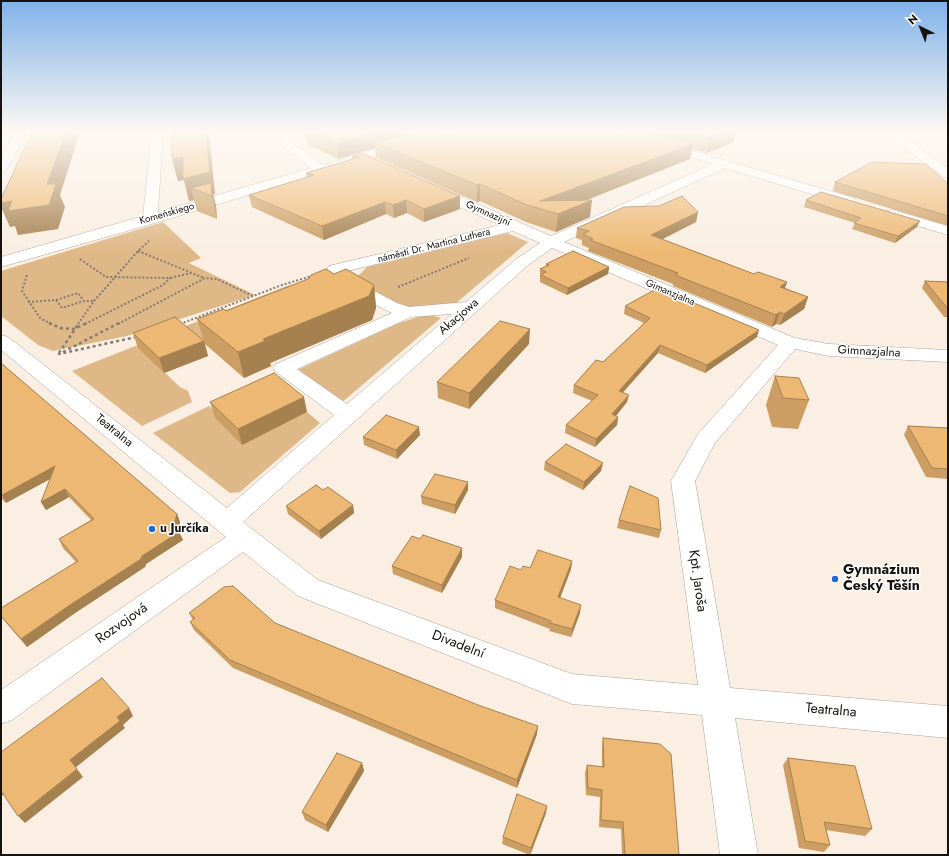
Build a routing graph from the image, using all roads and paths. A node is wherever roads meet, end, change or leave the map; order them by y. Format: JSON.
{"nodes":[{"id":1,"x":154,"y":172,"type":"edge"},
{"id":2,"x":311,"y":172,"type":"edge"},
{"id":3,"x":706,"y":172,"type":"edge"},
{"id":4,"x":751,"y":172,"type":"edge"},
{"id":5,"x":416,"y":182,"type":"edge"},
{"id":6,"x":858,"y":204,"type":"edge"},
{"id":7,"x":881,"y":211,"type":"edge"},
{"id":8,"x":150,"y":220,"type":"junction"},
{"id":9,"x":514,"y":226,"type":"junction"},
{"id":10,"x":948,"y":231,"type":"edge"},
{"id":11,"x":551,"y":242,"type":"junction"},
{"id":12,"x":138,"y":251,"type":"junction"},
{"id":13,"x":476,"y":255,"type":"dead end"},
{"id":14,"x":78,"y":257,"type":"dead end"},
{"id":15,"x":1,"y":262,"type":"edge"},
{"id":16,"x":354,"y":266,"type":"junction"},
{"id":17,"x":336,"y":269,"type":"joint"},
{"id":18,"x":191,"y":273,"type":"junction"},
{"id":19,"x":27,"y":275,"type":"dead end"},
{"id":20,"x":114,"y":278,"type":"junction"},
{"id":21,"x":170,"y":278,"type":"junction"},
{"id":22,"x":205,"y":278,"type":"junction"},
{"id":23,"x":398,"y":287,"type":"dead end"},
{"id":24,"x":253,"y":296,"type":"junction"},
{"id":25,"x":56,"y":300,"type":"junction"},
{"id":26,"x":84,"y":301,"type":"junction"},
{"id":27,"x":94,"y":301,"type":"junction"},
{"id":28,"x":28,"y":302,"type":"junction"},
{"id":29,"x":471,"y":307,"type":"junction"},
{"id":30,"x":408,"y":312,"type":"junction"},
{"id":31,"x":173,"y":326,"type":"edge"},
{"id":32,"x":74,"y":329,"type":"junction"},
{"id":33,"x":139,"y":336,"type":"edge"},
{"id":34,"x":65,"y":343,"type":"dead end"},
{"id":35,"x":790,"y":343,"type":"junction"},
{"id":36,"x":5,"y":350,"type":"edge"},
{"id":37,"x":948,"y":356,"type":"edge"},
{"id":38,"x":348,"y":415,"type":"junction"},
{"id":39,"x":235,"y":530,"type":"junction"},
{"id":40,"x":715,"y":701,"type":"junction"},
{"id":41,"x":1,"y":709,"type":"edge"},
{"id":42,"x":948,"y":722,"type":"edge"},
{"id":43,"x":739,"y":855,"type":"edge"}],
"edges":[{"from":1,"to":8,"type":"street"},
{"from":2,"to":8,"type":"street","name":"Komeńskiego"},
{"from":3,"to":11,"type":"street","name":"Akacjowa"},
{"from":4,"to":6,"type":"street"},
{"from":5,"to":9,"type":"street","name":"Gymnazijní"},
{"from":7,"to":10,"type":"street"},
{"from":8,"to":12,"type":"path"},
{"from":8,"to":15,"type":"street","name":"Komeńskiego"},
{"from":9,"to":11,"type":"street","name":"Gymnazijní"},
{"from":9,"to":16,"type":"street","name":"náměstí Dr. Martina Luthera"},
{"from":11,"to":29,"type":"street","name":"Akacjowa"},
{"from":11,"to":35,"type":"street","name":"Gimanzjalna"},
{"from":12,"to":18,"type":"path"},
{"from":12,"to":20,"type":"path"},
{"from":13,"to":23,"type":"path"},
{"from":14,"to":20,"type":"path"},
{"from":16,"to":17,"type":"street","name":"náměstí Dr. Martina Luthera"},
{"from":16,"to":30,"type":"street"},
{"from":17,"to":24,"type":"path"},
{"from":18,"to":21,"type":"path"},
{"from":18,"to":22,"type":"path"},
{"from":19,"to":28,"type":"path"},
{"from":20,"to":21,"type":"path"},
{"from":20,"to":27,"type":"path"},
{"from":21,"to":32,"type":"path"},
{"from":22,"to":24,"type":"path"},
{"from":22,"to":33,"type":"path"},
{"from":24,"to":31,"type":"path"},
{"from":25,"to":26,"type":"path"},
{"from":25,"to":26,"type":"path"},
{"from":25,"to":28,"type":"path"},
{"from":26,"to":27,"type":"path"},
{"from":27,"to":32,"type":"path"},
{"from":28,"to":32,"type":"path"},
{"from":29,"to":30,"type":"street"},
{"from":29,"to":38,"type":"street","name":"Akacjowa"},
{"from":30,"to":38,"type":"street"},
{"from":32,"to":34,"type":"path"},
{"from":35,"to":37,"type":"street","name":"Gimnazjalna"},
{"from":35,"to":40,"type":"street","name":"Kpt. Jaroša"},
{"from":36,"to":39,"type":"street","name":"Teatralna"},
{"from":38,"to":39,"type":"street","name":"Akacjowa"},
{"from":39,"to":40,"type":"street","name":"Divadelní"},
{"from":39,"to":41,"type":"street","name":"Rozvojová"},
{"from":40,"to":42,"type":"street","name":"Teatralna"},
{"from":40,"to":43,"type":"street","name":"Kpt. Jaroša"}]}
